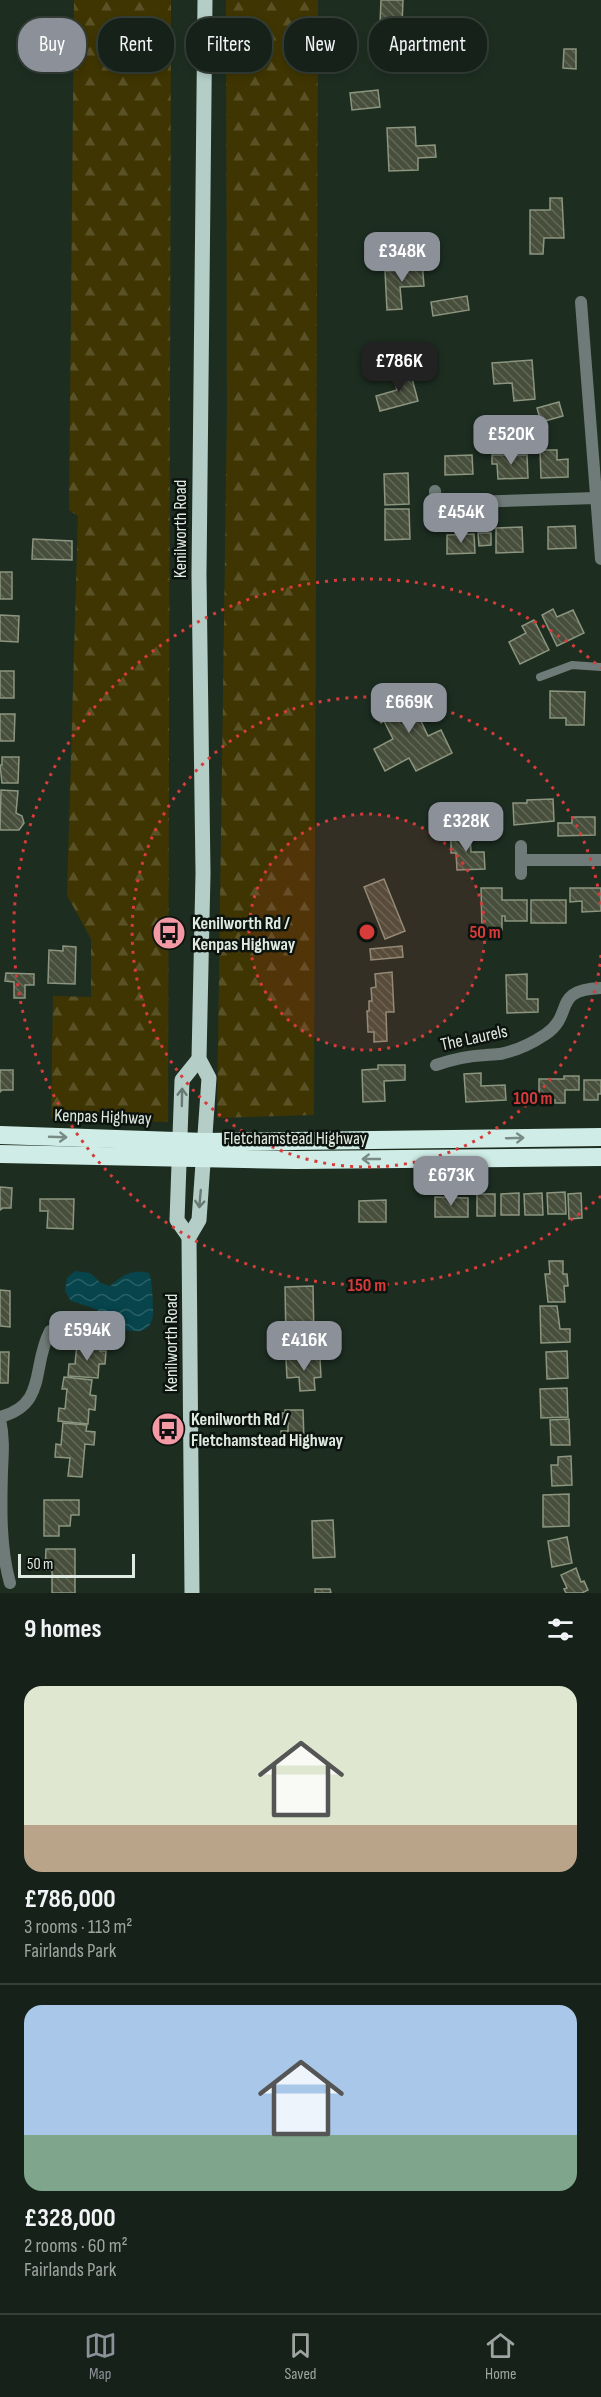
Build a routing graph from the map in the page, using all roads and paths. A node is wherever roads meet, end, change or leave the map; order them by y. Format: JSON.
{"nodes":[{"id":1,"x":205,"y":0,"type":"edge"},
{"id":2,"x":581,"y":302,"type":"dead end"},
{"id":3,"x":596,"y":430,"type":"edge"},
{"id":4,"x":596,"y":498,"type":"junction"},
{"id":5,"x":437,"y":516,"type":"dead end"},
{"id":6,"x":601,"y":559,"type":"edge"},
{"id":7,"x":601,"y":667,"type":"edge"},
{"id":8,"x":540,"y":677,"type":"dead end"},
{"id":9,"x":521,"y":846,"type":"dead end"},
{"id":10,"x":521,"y":860,"type":"junction"},
{"id":11,"x":601,"y":860,"type":"edge"},
{"id":12,"x":521,"y":874,"type":"dead end"},
{"id":13,"x":601,"y":988,"type":"edge"},
{"id":14,"x":199,"y":1059,"type":"junction"},
{"id":15,"x":436,"y":1065,"type":"dead end"},
{"id":16,"x":0,"y":1135,"type":"edge"},
{"id":17,"x":601,"y":1137,"type":"edge"},
{"id":18,"x":181,"y":1149,"type":"junction"},
{"id":19,"x":204,"y":1150,"type":"junction"},
{"id":20,"x":0,"y":1154,"type":"edge"},
{"id":21,"x":601,"y":1157,"type":"edge"},
{"id":22,"x":189,"y":1237,"type":"junction"},
{"id":23,"x":50,"y":1331,"type":"dead end"},
{"id":24,"x":0,"y":1418,"type":"edge"},
{"id":25,"x":10,"y":1583,"type":"dead end"},
{"id":26,"x":192,"y":1593,"type":"edge"}],
"edges":[{"from":1,"to":14,"type":"main road","name":"Kenilworth Road"},
{"from":2,"to":3,"type":"street"},
{"from":3,"to":4,"type":"street"},
{"from":4,"to":5,"type":"street"},
{"from":4,"to":6,"type":"street"},
{"from":7,"to":8,"type":"lane"},
{"from":9,"to":10,"type":"street"},
{"from":10,"to":11,"type":"street"},
{"from":10,"to":12,"type":"street"},
{"from":13,"to":15,"type":"street","name":"The Laurels"},
{"from":18,"to":14,"type":"main road","name":"Kenilworth Road","one_way":true},
{"from":14,"to":19,"type":"main road","name":"Kenilworth Road"},
{"from":16,"to":18,"type":"highway","name":"Kenpas Highway","one_way":true},
{"from":19,"to":17,"type":"highway","name":"Fletchamstead Highway","one_way":true},
{"from":18,"to":19,"type":"highway","name":"Kenpas Highway"},
{"from":18,"to":20,"type":"highway","name":"Kenpas Highway"},
{"from":18,"to":22,"type":"main road","name":"Kenilworth Road"},
{"from":21,"to":19,"type":"highway","name":"Fletchamstead Highway","one_way":true},
{"from":19,"to":22,"type":"main road","name":"Kenilworth Road","one_way":true},
{"from":22,"to":26,"type":"main road","name":"Kenilworth Road"},
{"from":23,"to":24,"type":"street"},
{"from":24,"to":25,"type":"street"}]}
